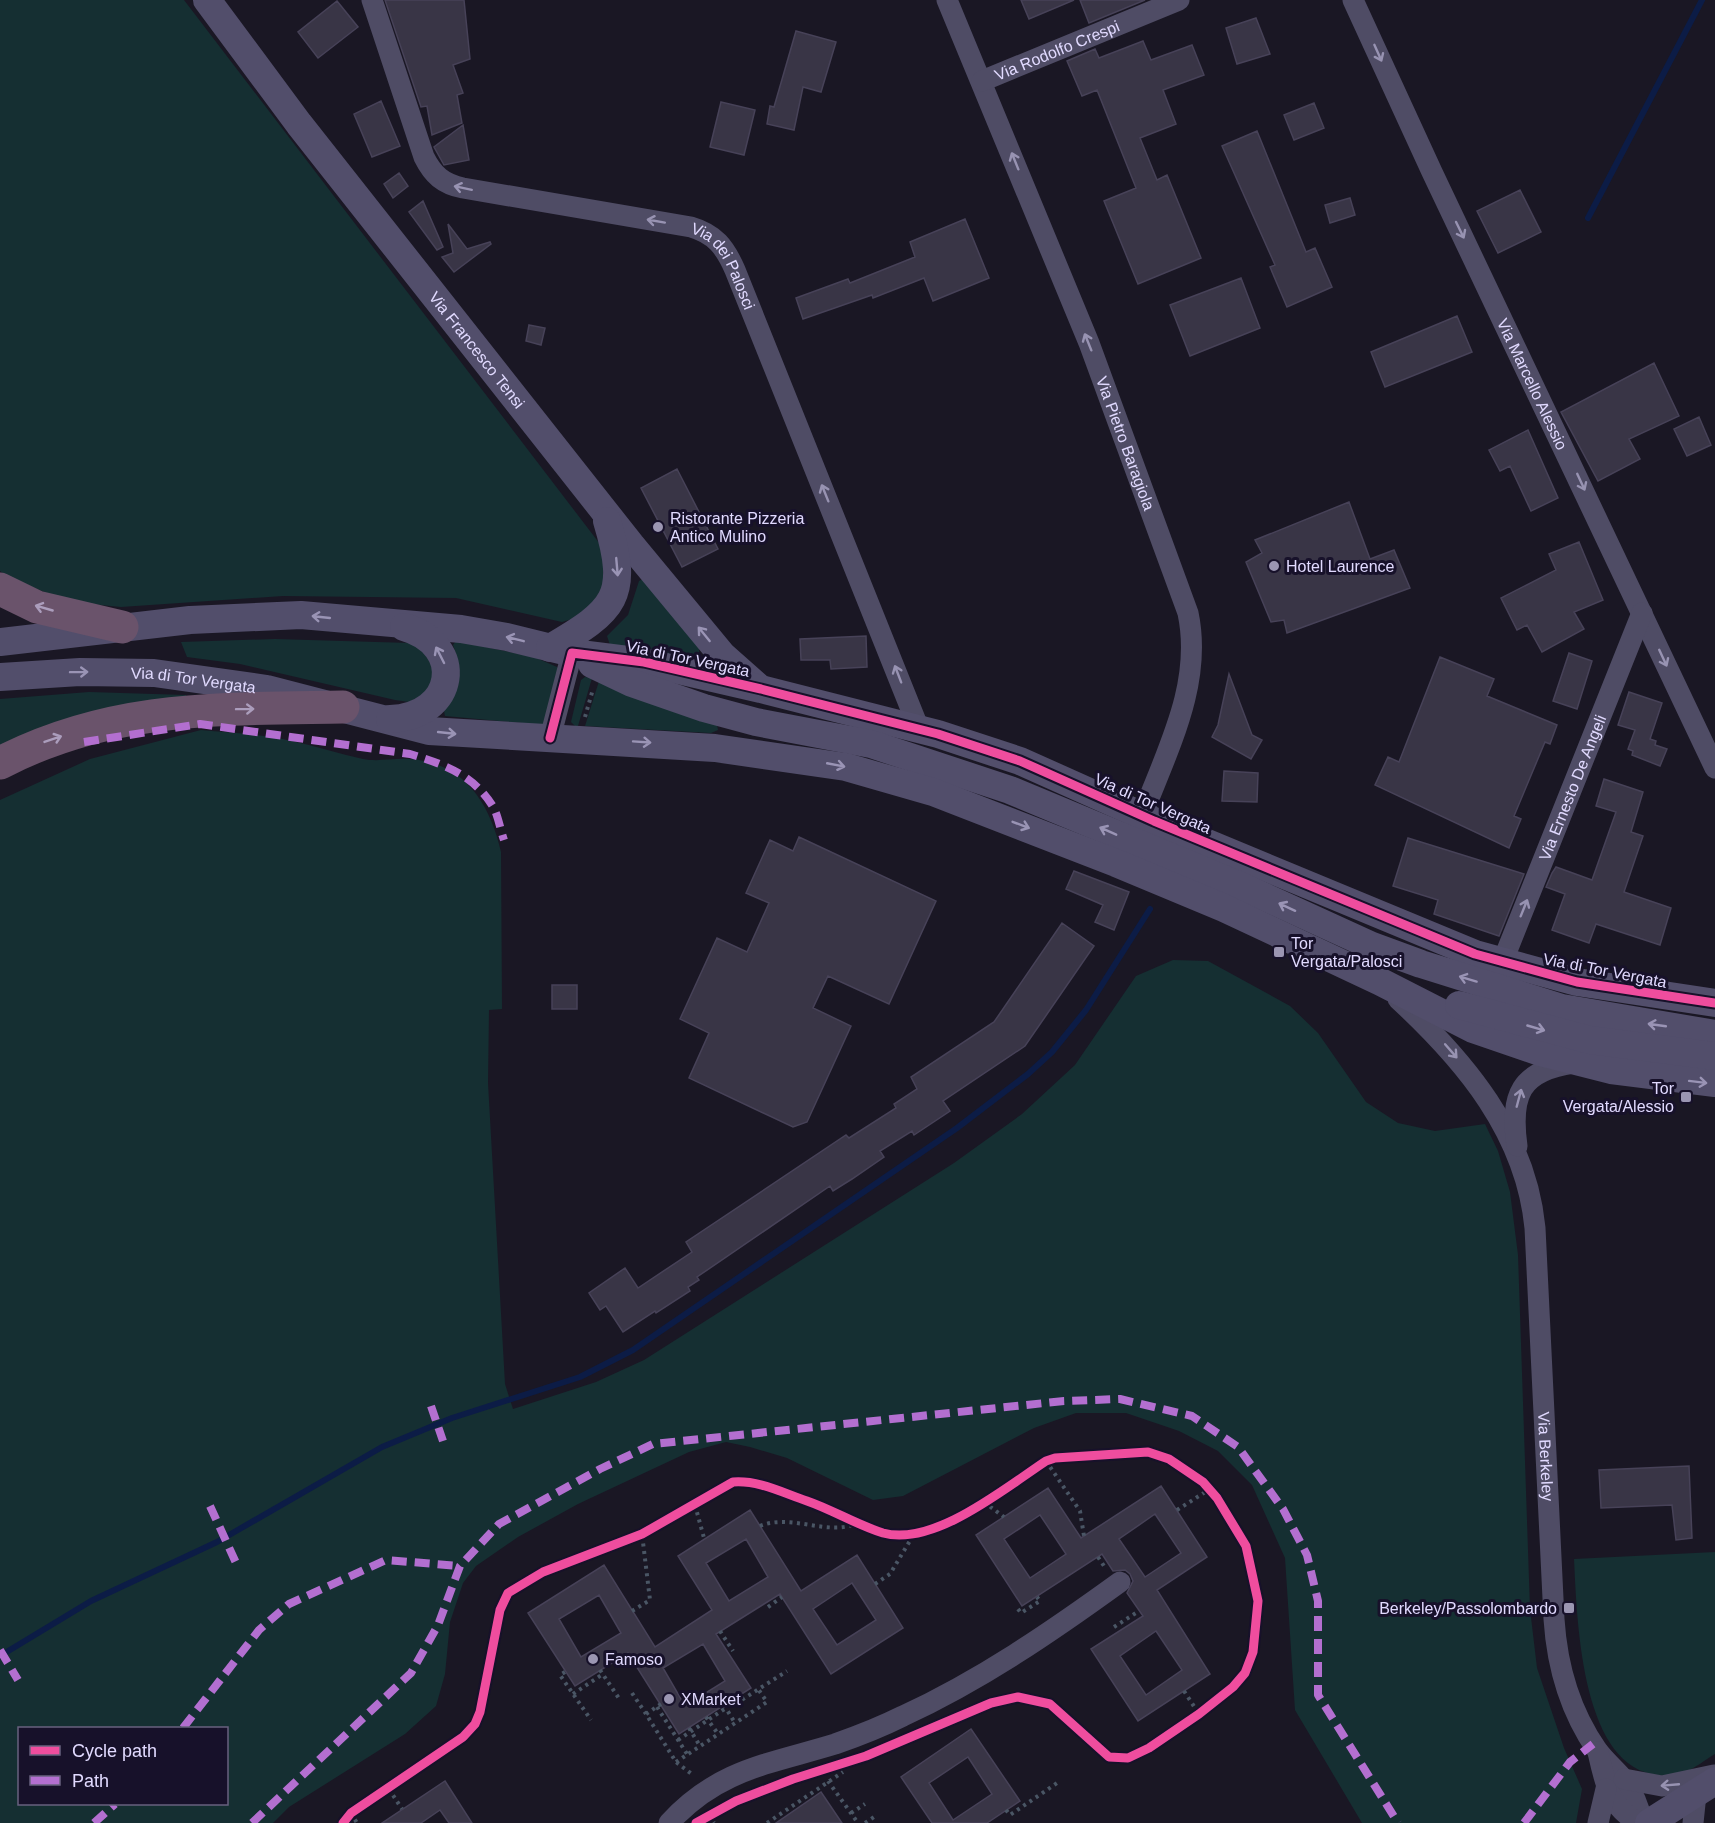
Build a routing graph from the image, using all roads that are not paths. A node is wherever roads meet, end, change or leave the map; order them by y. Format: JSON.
{"nodes":[{"id":1,"x":207,"y":0,"type":"edge"},
{"id":2,"x":372,"y":0,"type":"edge"},
{"id":3,"x":947,"y":0,"type":"edge"},
{"id":4,"x":1179,"y":0,"type":"edge"},
{"id":5,"x":1353,"y":0,"type":"edge"},
{"id":6,"x":982,"y":81,"type":"junction"},
{"id":7,"x":603,"y":510,"type":"junction"},
{"id":8,"x":0,"y":589,"type":"edge"},
{"id":9,"x":1642,"y":613,"type":"junction"},
{"id":10,"x":380,"y":623,"type":"junction"},
{"id":11,"x":122,"y":627,"type":"junction"},
{"id":12,"x":0,"y":642,"type":"edge"},
{"id":13,"x":561,"y":651,"type":"junction"},
{"id":14,"x":0,"y":677,"type":"edge"},
{"id":15,"x":761,"y":689,"type":"junction"},
{"id":16,"x":356,"y":712,"type":"junction"},
{"id":17,"x":919,"y":729,"type":"junction"},
{"id":18,"x":550,"y":738,"type":"junction"},
{"id":19,"x":0,"y":763,"type":"edge"},
{"id":20,"x":1715,"y":768,"type":"edge"},
{"id":21,"x":1142,"y":816,"type":"junction"},
{"id":22,"x":1502,"y":963,"type":"junction"},
{"id":23,"x":1379,"y":981,"type":"junction"},
{"id":24,"x":1715,"y":1003,"type":"edge"},
{"id":25,"x":1715,"y":1034,"type":"edge"},
{"id":26,"x":1715,"y":1056,"type":"edge"},
{"id":27,"x":1578,"y":1062,"type":"junction"},
{"id":28,"x":1715,"y":1083,"type":"edge"},
{"id":29,"x":1518,"y":1156,"type":"junction"},
{"id":30,"x":1120,"y":1582,"type":"dead end"},
{"id":31,"x":1709,"y":1783,"type":"edge"},
{"id":32,"x":1615,"y":1784,"type":"junction"},
{"id":33,"x":669,"y":1823,"type":"edge"},
{"id":34,"x":1598,"y":1823,"type":"edge"},
{"id":35,"x":1641,"y":1823,"type":"edge"},
{"id":36,"x":1649,"y":1823,"type":"edge"},
{"id":37,"x":1693,"y":1823,"type":"edge"}],
"edges":[{"from":1,"to":7,"type":"main road","name":"Via Francesco Tensi"},
{"from":17,"to":2,"type":"street","name":"Via dei Palosci","one_way":true},
{"from":3,"to":6,"type":"street","name":"Via Rodolfo Crespi"},
{"from":4,"to":6,"type":"street","name":"Via Rodolfo Crespi"},
{"from":5,"to":9,"type":"street","name":"Via Marcello Alessio","one_way":true},
{"from":21,"to":6,"type":"street","name":"Via Pietro Baragiola","one_way":true},
{"from":7,"to":13,"type":"main road","one_way":true},
{"from":15,"to":7,"type":"main road","name":"Via Francesco Tensi","one_way":true},
{"from":11,"to":8,"type":"highway","one_way":true},
{"from":9,"to":20,"type":"street","name":"Via Marcello Alessio","one_way":true},
{"from":22,"to":9,"type":"street","name":"Via Ernesto De Angeli","one_way":true},
{"from":10,"to":11,"type":"main road","name":"Via di Tor Vergata","one_way":true},
{"from":13,"to":10,"type":"main road","name":"Via di Tor Vergata","one_way":true},
{"from":16,"to":10,"type":"main road","one_way":true},
{"from":11,"to":12,"type":"main road","name":"Via di Tor Vergata"},
{"from":13,"to":15,"type":"main road","name":"Via di Tor Vergata"},
{"from":13,"to":18,"type":"street"},
{"from":25,"to":13,"type":"main road","name":"Via di Tor Vergata","one_way":true},
{"from":14,"to":16,"type":"main road","name":"Via di Tor Vergata","one_way":true},
{"from":15,"to":17,"type":"main road","name":"Via di Tor Vergata"},
{"from":16,"to":18,"type":"main road","name":"Via di Tor Vergata","one_way":true},
{"from":19,"to":16,"type":"highway","one_way":true},
{"from":17,"to":21,"type":"main road","name":"Via di Tor Vergata"},
{"from":18,"to":23,"type":"main road","name":"Via di Tor Vergata","one_way":true},
{"from":21,"to":22,"type":"main road","name":"Via di Tor Vergata"},
{"from":22,"to":24,"type":"main road","name":"Via di Tor Vergata"},
{"from":23,"to":26,"type":"main road","name":"Via di Tor Vergata","one_way":true},
{"from":23,"to":27,"type":"main road","name":"Via di Tor Vergata"},
{"from":23,"to":29,"type":"street","name":"Via Berkeley","one_way":true},
{"from":27,"to":28,"type":"main road","name":"Via di Tor Vergata","one_way":true},
{"from":29,"to":27,"type":"street","name":"Via Berkeley","one_way":true},
{"from":29,"to":32,"type":"street","name":"Via Berkeley"},
{"from":30,"to":33,"type":"street"},
{"from":31,"to":32,"type":"street","one_way":true},
{"from":31,"to":36,"type":"main road"},
{"from":31,"to":37,"type":"street"},
{"from":32,"to":34,"type":"street"},
{"from":32,"to":35,"type":"street","name":"Via Berkeley"}]}
